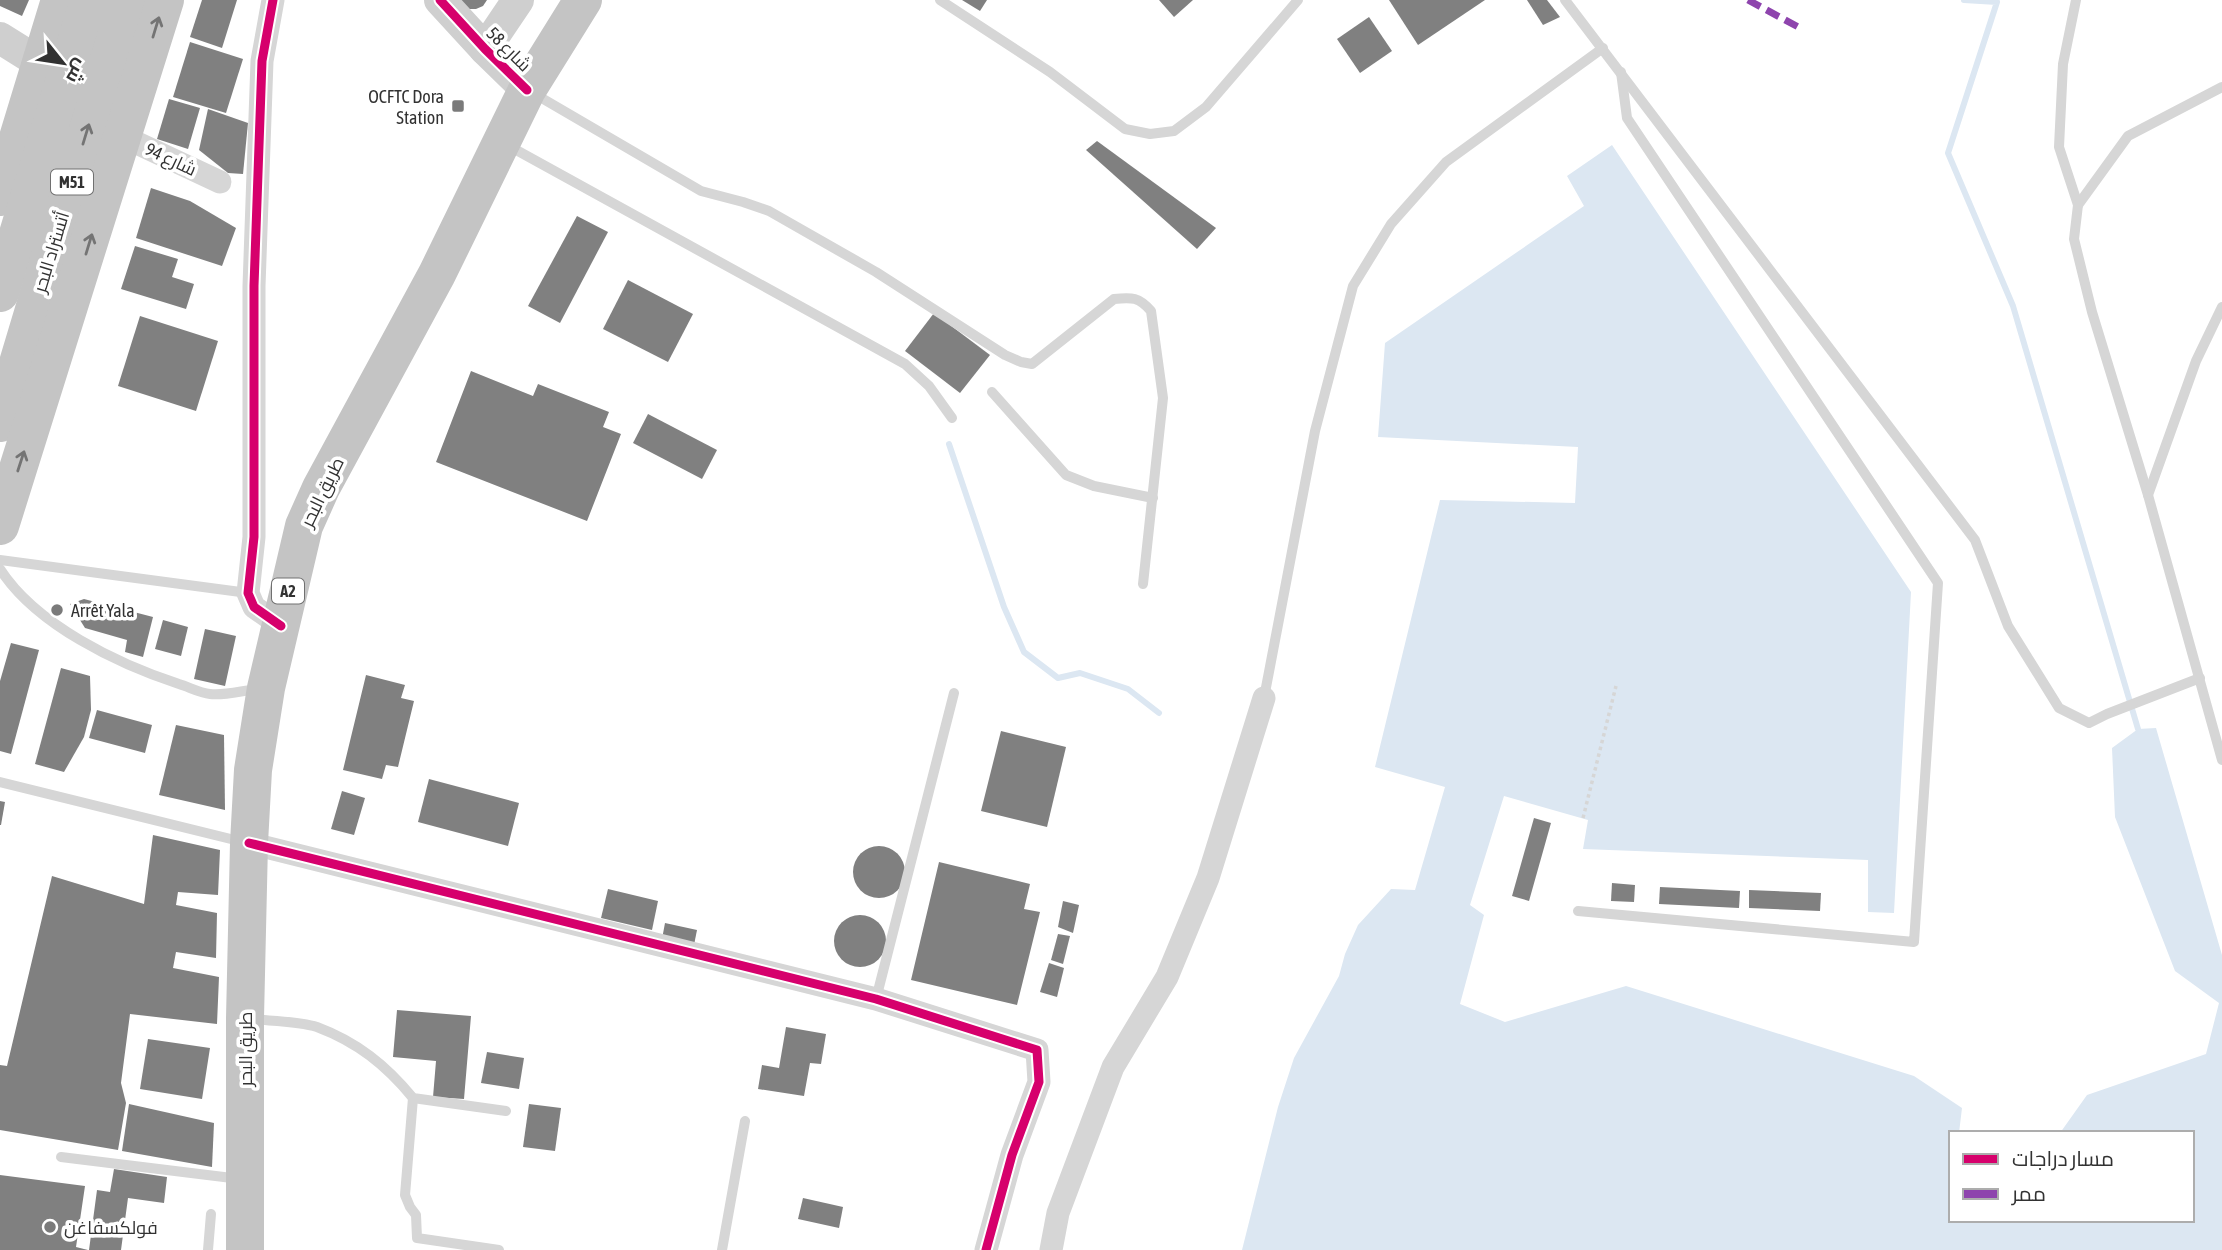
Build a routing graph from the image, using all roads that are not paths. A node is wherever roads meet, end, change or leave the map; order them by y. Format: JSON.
{"nodes":[{"id":1,"x":60,"y":0,"type":"edge"},
{"id":2,"x":89,"y":0,"type":"edge"},
{"id":3,"x":127,"y":0,"type":"edge"},
{"id":4,"x":165,"y":0,"type":"edge"},
{"id":5,"x":273,"y":0,"type":"edge"},
{"id":6,"x":439,"y":0,"type":"edge"},
{"id":7,"x":518,"y":0,"type":"edge"},
{"id":8,"x":583,"y":0,"type":"edge"},
{"id":9,"x":940,"y":0,"type":"edge"},
{"id":10,"x":1298,"y":0,"type":"edge"},
{"id":11,"x":1565,"y":0,"type":"edge"},
{"id":12,"x":2076,"y":0,"type":"edge"},
{"id":13,"x":0,"y":38,"type":"edge"},
{"id":14,"x":1603,"y":48,"type":"junction"},
{"id":15,"x":485,"y":49,"type":"junction"},
{"id":16,"x":40,"y":64,"type":"junction"},
{"id":17,"x":1621,"y":72,"type":"junction"},
{"id":18,"x":2222,"y":87,"type":"edge"},
{"id":19,"x":527,"y":90,"type":"junction"},
{"id":20,"x":122,"y":136,"type":"junction"},
{"id":21,"x":502,"y":142,"type":"junction"},
{"id":22,"x":220,"y":182,"type":"dead end"},
{"id":23,"x":0,"y":197,"type":"edge"},
{"id":24,"x":2078,"y":205,"type":"junction"},
{"id":25,"x":0,"y":293,"type":"edge"},
{"id":26,"x":2222,"y":307,"type":"edge"},
{"id":27,"x":992,"y":392,"type":"dead end"},
{"id":28,"x":952,"y":418,"type":"dead end"},
{"id":29,"x":0,"y":423,"type":"edge"},
{"id":30,"x":2148,"y":495,"type":"junction"},
{"id":31,"x":1153,"y":498,"type":"junction"},
{"id":32,"x":0,"y":526,"type":"edge"},
{"id":33,"x":0,"y":560,"type":"edge"},
{"id":34,"x":0,"y":569,"type":"edge"},
{"id":35,"x":1143,"y":584,"type":"dead end"},
{"id":36,"x":248,"y":593,"type":"junction"},
{"id":37,"x":281,"y":626,"type":"junction"},
{"id":38,"x":2200,"y":678,"type":"junction"},
{"id":39,"x":266,"y":688,"type":"junction"},
{"id":40,"x":954,"y":693,"type":"dead end"},
{"id":41,"x":1264,"y":698,"type":"joint"},
{"id":42,"x":2222,"y":760,"type":"edge"},
{"id":43,"x":0,"y":782,"type":"edge"},
{"id":44,"x":249,"y":843,"type":"junction"},
{"id":45,"x":1578,"y":911,"type":"dead end"},
{"id":46,"x":876,"y":999,"type":"junction"},
{"id":47,"x":245,"y":1018,"type":"junction"},
{"id":48,"x":413,"y":1098,"type":"junction"},
{"id":49,"x":506,"y":1111,"type":"dead end"},
{"id":50,"x":745,"y":1121,"type":"dead end"},
{"id":51,"x":61,"y":1157,"type":"dead end"},
{"id":52,"x":246,"y":1180,"type":"junction"},
{"id":53,"x":211,"y":1214,"type":"dead end"},
{"id":54,"x":208,"y":1250,"type":"edge"},
{"id":55,"x":245,"y":1250,"type":"edge"},
{"id":56,"x":499,"y":1250,"type":"edge"},
{"id":57,"x":722,"y":1250,"type":"edge"},
{"id":58,"x":985,"y":1250,"type":"edge"},
{"id":59,"x":1051,"y":1250,"type":"edge"}],
"edges":[{"from":1,"to":16,"type":"highway"},
{"from":2,"to":25,"type":"highway","name":"أتستراد البحر","number":"M51"},
{"from":29,"to":3,"type":"highway","name":"أتستراد البحر","number":"M51","one_way":true},
{"from":20,"to":4,"type":"highway","one_way":true},
{"from":5,"to":36,"type":"street"},
{"from":6,"to":15,"type":"street","name":"شارع 58"},
{"from":7,"to":15,"type":"street"},
{"from":8,"to":19,"type":"highway","name":"طريق البحر","number":"A2"},
{"from":9,"to":10,"type":"lane"},
{"from":11,"to":14,"type":"lane"},
{"from":12,"to":24,"type":"lane"},
{"from":13,"to":16,"type":"street"},
{"from":14,"to":17,"type":"lane"},
{"from":14,"to":41,"type":"lane"},
{"from":15,"to":19,"type":"street","name":"شارع 58"},
{"from":16,"to":23,"type":"highway"},
{"from":17,"to":38,"type":"lane"},
{"from":17,"to":45,"type":"lane"},
{"from":18,"to":24,"type":"lane"},
{"from":19,"to":21,"type":"highway","name":"طريق البحر","number":"A2"},
{"from":19,"to":31,"type":"lane"},
{"from":20,"to":22,"type":"street","name":"شارع 94"},
{"from":32,"to":20,"type":"highway","one_way":true},
{"from":21,"to":28,"type":"lane"},
{"from":21,"to":37,"type":"highway","name":"طريق البحر","number":"A2"},
{"from":24,"to":30,"type":"lane"},
{"from":26,"to":30,"type":"lane"},
{"from":27,"to":31,"type":"lane"},
{"from":30,"to":38,"type":"lane"},
{"from":31,"to":35,"type":"lane"},
{"from":33,"to":36,"type":"lane"},
{"from":34,"to":39,"type":"lane"},
{"from":36,"to":37,"type":"street"},
{"from":37,"to":39,"type":"highway","name":"طريق البحر","number":"A2"},
{"from":38,"to":42,"type":"lane"},
{"from":39,"to":44,"type":"highway","name":"طريق البحر","number":"A2"},
{"from":40,"to":46,"type":"lane"},
{"from":41,"to":59,"type":"street"},
{"from":43,"to":44,"type":"lane"},
{"from":44,"to":46,"type":"street"},
{"from":44,"to":47,"type":"highway","name":"طريق البحر","number":"A2"},
{"from":46,"to":58,"type":"street"},
{"from":47,"to":48,"type":"lane"},
{"from":47,"to":52,"type":"highway","name":"طريق البحر","number":"A2"},
{"from":48,"to":49,"type":"lane"},
{"from":48,"to":56,"type":"lane"},
{"from":50,"to":57,"type":"lane"},
{"from":51,"to":52,"type":"lane"},
{"from":52,"to":55,"type":"highway","name":"طريق البحر","number":"A2"},
{"from":53,"to":54,"type":"lane"}]}
